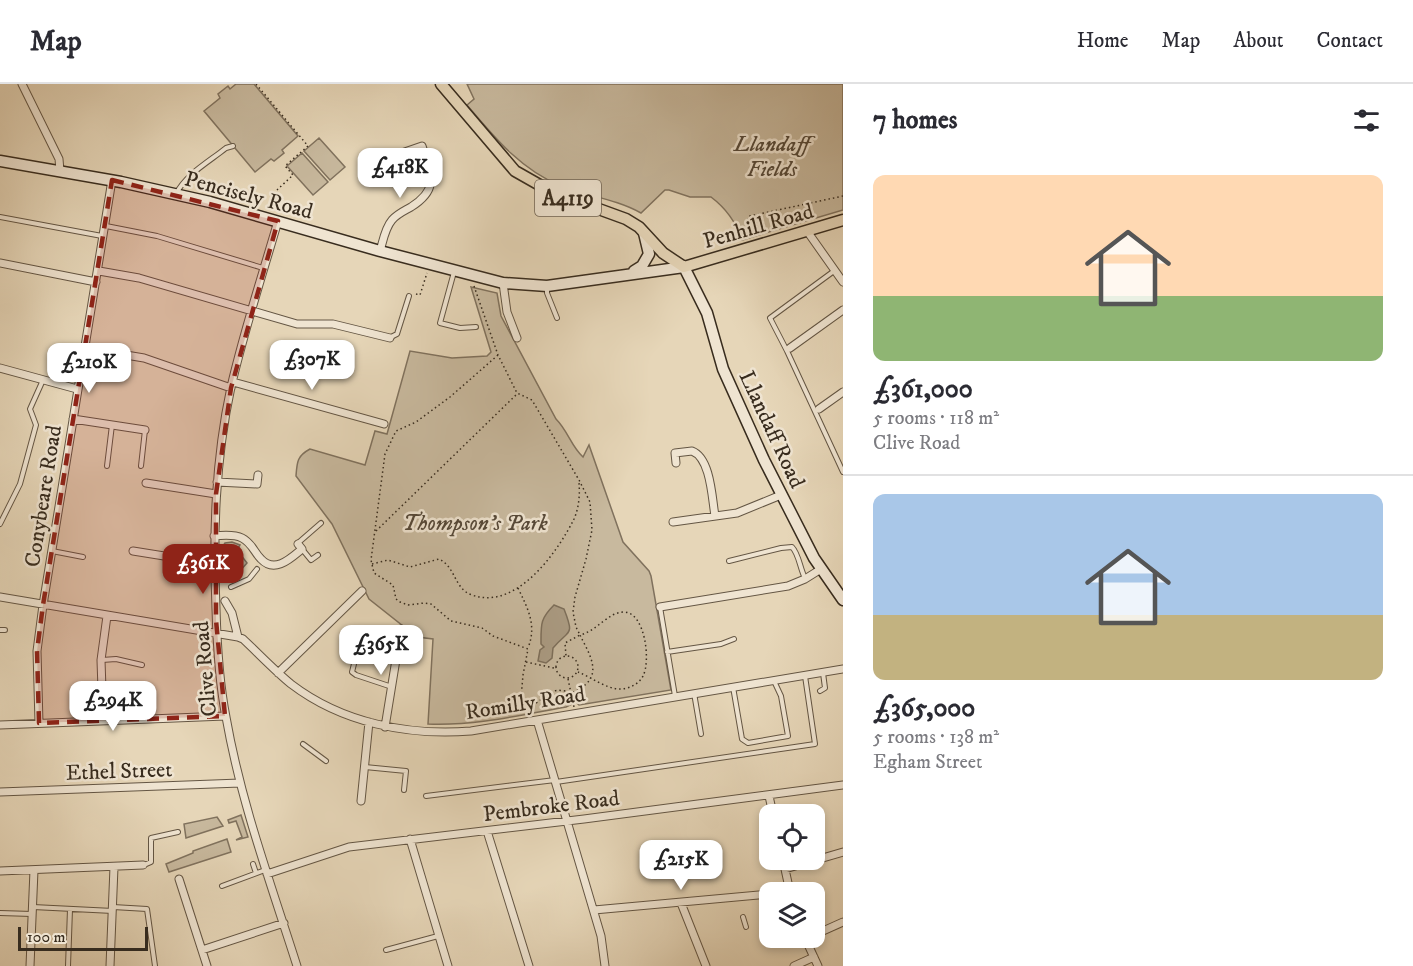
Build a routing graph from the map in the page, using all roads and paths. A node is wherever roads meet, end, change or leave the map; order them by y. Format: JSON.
{"nodes":[{"id":1,"x":22,"y":84,"type":"edge"},
{"id":2,"x":256,"y":84,"type":"edge"},
{"id":3,"x":441,"y":84,"type":"edge"},
{"id":4,"x":233,"y":146,"type":"dead end"},
{"id":5,"x":396,"y":155,"type":"dead end"},
{"id":6,"x":0,"y":161,"type":"edge"},
{"id":7,"x":60,"y":171,"type":"junction"},
{"id":8,"x":112,"y":180,"type":"junction"},
{"id":9,"x":277,"y":190,"type":"dead end"},
{"id":10,"x":176,"y":194,"type":"junction"},
{"id":11,"x":843,"y":196,"type":"edge"},
{"id":12,"x":0,"y":217,"type":"edge"},
{"id":13,"x":843,"y":220,"type":"edge"},
{"id":14,"x":278,"y":221,"type":"junction"},
{"id":15,"x":106,"y":226,"type":"junction"},
{"id":16,"x":807,"y":231,"type":"junction"},
{"id":17,"x":644,"y":233,"type":"junction"},
{"id":18,"x":104,"y":236,"type":"junction"},
{"id":19,"x":749,"y":240,"type":"dead end"},
{"id":20,"x":380,"y":251,"type":"junction"},
{"id":21,"x":0,"y":263,"type":"edge"},
{"id":22,"x":433,"y":264,"type":"junction"},
{"id":23,"x":684,"y":267,"type":"junction"},
{"id":24,"x":264,"y":268,"type":"junction"},
{"id":25,"x":99,"y":270,"type":"junction"},
{"id":26,"x":454,"y":270,"type":"junction"},
{"id":27,"x":835,"y":271,"type":"junction"},
{"id":28,"x":628,"y":274,"type":"junction"},
{"id":29,"x":476,"y":276,"type":"junction"},
{"id":30,"x":96,"y":282,"type":"junction"},
{"id":31,"x":843,"y":282,"type":"edge"},
{"id":32,"x":503,"y":283,"type":"junction"},
{"id":33,"x":547,"y":286,"type":"junction"},
{"id":34,"x":410,"y":296,"type":"joint"},
{"id":35,"x":843,"y":310,"type":"edge"},
{"id":36,"x":252,"y":311,"type":"junction"},
{"id":37,"x":557,"y":318,"type":"dead end"},
{"id":38,"x":476,"y":327,"type":"dead end"},
{"id":39,"x":390,"y":338,"type":"joint"},
{"id":40,"x":517,"y":338,"type":"dead end"},
{"id":41,"x":84,"y":348,"type":"junction"},
{"id":42,"x":789,"y":349,"type":"junction"},
{"id":43,"x":498,"y":355,"type":"junction"},
{"id":44,"x":1,"y":368,"type":"edge"},
{"id":45,"x":0,"y":376,"type":"edge"},
{"id":46,"x":44,"y":380,"type":"junction"},
{"id":47,"x":232,"y":385,"type":"junction"},
{"id":48,"x":77,"y":389,"type":"junction"},
{"id":49,"x":843,"y":392,"type":"edge"},
{"id":50,"x":517,"y":393,"type":"junction"},
{"id":51,"x":817,"y":411,"type":"junction"},
{"id":52,"x":73,"y":419,"type":"junction"},
{"id":53,"x":112,"y":424,"type":"junction"},
{"id":54,"x":384,"y":424,"type":"dead end"},
{"id":55,"x":145,"y":430,"type":"joint"},
{"id":56,"x":676,"y":463,"type":"dead end"},
{"id":57,"x":107,"y":465,"type":"dead end"},
{"id":58,"x":141,"y":466,"type":"dead end"},
{"id":59,"x":843,"y":472,"type":"edge"},
{"id":60,"x":258,"y":475,"type":"dead end"},
{"id":61,"x":579,"y":480,"type":"junction"},
{"id":62,"x":218,"y":482,"type":"junction"},
{"id":63,"x":146,"y":483,"type":"dead end"},
{"id":64,"x":216,"y":494,"type":"junction"},
{"id":65,"x":781,"y":495,"type":"junction"},
{"id":66,"x":715,"y":516,"type":"junction"},
{"id":67,"x":673,"y":522,"type":"dead end"},
{"id":68,"x":321,"y":523,"type":"dead end"},
{"id":69,"x":0,"y":524,"type":"edge"},
{"id":70,"x":375,"y":532,"type":"junction"},
{"id":71,"x":214,"y":536,"type":"junction"},
{"id":72,"x":300,"y":546,"type":"junction"},
{"id":73,"x":52,"y":551,"type":"junction"},
{"id":74,"x":133,"y":551,"type":"dead end"},
{"id":75,"x":318,"y":555,"type":"dead end"},
{"id":76,"x":83,"y":556,"type":"dead end"},
{"id":77,"x":262,"y":561,"type":"junction"},
{"id":78,"x":729,"y":561,"type":"dead end"},
{"id":79,"x":214,"y":564,"type":"junction"},
{"id":80,"x":372,"y":565,"type":"junction"},
{"id":81,"x":257,"y":569,"type":"joint"},
{"id":82,"x":821,"y":569,"type":"junction"},
{"id":83,"x":806,"y":579,"type":"junction"},
{"id":84,"x":231,"y":587,"type":"dead end"},
{"id":85,"x":518,"y":587,"type":"junction"},
{"id":86,"x":362,"y":591,"type":"dead end"},
{"id":87,"x":0,"y":597,"type":"edge"},
{"id":88,"x":843,"y":600,"type":"edge"},
{"id":89,"x":225,"y":601,"type":"dead end"},
{"id":90,"x":42,"y":605,"type":"junction"},
{"id":91,"x":660,"y":608,"type":"joint"},
{"id":92,"x":107,"y":616,"type":"junction"},
{"id":93,"x":401,"y":629,"type":"dead end"},
{"id":94,"x":217,"y":634,"type":"junction"},
{"id":95,"x":580,"y":635,"type":"junction"},
{"id":96,"x":238,"y":637,"type":"junction"},
{"id":97,"x":734,"y":639,"type":"dead end"},
{"id":98,"x":561,"y":640,"type":"dead end"},
{"id":99,"x":565,"y":643,"type":"junction"},
{"id":100,"x":528,"y":649,"type":"junction"},
{"id":101,"x":667,"y":652,"type":"junction"},
{"id":102,"x":566,"y":656,"type":"junction"},
{"id":103,"x":101,"y":660,"type":"junction"},
{"id":104,"x":526,"y":662,"type":"junction"},
{"id":105,"x":354,"y":664,"type":"dead end"},
{"id":106,"x":142,"y":665,"type":"dead end"},
{"id":107,"x":556,"y":668,"type":"junction"},
{"id":108,"x":843,"y":669,"type":"edge"},
{"id":109,"x":578,"y":672,"type":"junction"},
{"id":110,"x":823,"y":672,"type":"junction"},
{"id":111,"x":278,"y":673,"type":"junction"},
{"id":112,"x":804,"y":675,"type":"junction"},
{"id":113,"x":592,"y":677,"type":"junction"},
{"id":114,"x":568,"y":679,"type":"junction"},
{"id":115,"x":774,"y":680,"type":"junction"},
{"id":116,"x":392,"y":687,"type":"junction"},
{"id":117,"x":733,"y":687,"type":"junction"},
{"id":118,"x":820,"y":691,"type":"dead end"},
{"id":119,"x":572,"y":692,"type":"junction"},
{"id":120,"x":694,"y":693,"type":"junction"},
{"id":121,"x":675,"y":696,"type":"junction"},
{"id":122,"x":575,"y":712,"type":"junction"},
{"id":123,"x":225,"y":716,"type":"junction"},
{"id":124,"x":103,"y":720,"type":"junction"},
{"id":125,"x":537,"y":720,"type":"junction"},
{"id":126,"x":369,"y":722,"type":"junction"},
{"id":127,"x":39,"y":723,"type":"junction"},
{"id":128,"x":0,"y":725,"type":"edge"},
{"id":129,"x":385,"y":726,"type":"junction"},
{"id":130,"x":701,"y":734,"type":"dead end"},
{"id":131,"x":303,"y":744,"type":"dead end"},
{"id":132,"x":326,"y":761,"type":"dead end"},
{"id":133,"x":364,"y":767,"type":"junction"},
{"id":134,"x":555,"y":781,"type":"junction"},
{"id":135,"x":240,"y":783,"type":"junction"},
{"id":136,"x":843,"y":785,"type":"edge"},
{"id":137,"x":404,"y":790,"type":"dead end"},
{"id":138,"x":0,"y":792,"type":"edge"},
{"id":139,"x":426,"y":796,"type":"dead end"},
{"id":140,"x":769,"y":796,"type":"junction"},
{"id":141,"x":361,"y":801,"type":"dead end"},
{"id":142,"x":771,"y":804,"type":"edge"},
{"id":143,"x":567,"y":821,"type":"junction"},
{"id":144,"x":487,"y":831,"type":"junction"},
{"id":145,"x":177,"y":832,"type":"dead end"},
{"id":146,"x":410,"y":839,"type":"junction"},
{"id":147,"x":843,"y":852,"type":"edge"},
{"id":148,"x":825,"y":857,"type":"edge"},
{"id":149,"x":253,"y":864,"type":"dead end"},
{"id":150,"x":143,"y":866,"type":"joint"},
{"id":151,"x":114,"y":867,"type":"junction"},
{"id":152,"x":34,"y":870,"type":"junction"},
{"id":153,"x":0,"y":871,"type":"edge"},
{"id":154,"x":267,"y":872,"type":"junction"},
{"id":155,"x":256,"y":873,"type":"junction"},
{"id":156,"x":179,"y":879,"type":"dead end"},
{"id":157,"x":222,"y":886,"type":"dead end"},
{"id":158,"x":759,"y":895,"type":"edge"},
{"id":159,"x":739,"y":897,"type":"junction"},
{"id":160,"x":681,"y":903,"type":"junction"},
{"id":161,"x":740,"y":905,"type":"dead end"},
{"id":162,"x":70,"y":909,"type":"junction"},
{"id":163,"x":113,"y":909,"type":"junction"},
{"id":164,"x":33,"y":910,"type":"junction"},
{"id":165,"x":594,"y":910,"type":"junction"},
{"id":166,"x":0,"y":913,"type":"edge"},
{"id":167,"x":743,"y":917,"type":"dead end"},
{"id":168,"x":843,"y":922,"type":"edge"},
{"id":169,"x":284,"y":923,"type":"junction"},
{"id":170,"x":746,"y":927,"type":"dead end"},
{"id":171,"x":825,"y":930,"type":"edge"},
{"id":172,"x":439,"y":936,"type":"junction"},
{"id":173,"x":810,"y":948,"type":"edge"},
{"id":174,"x":202,"y":950,"type":"junction"},
{"id":175,"x":386,"y":950,"type":"dead end"},
{"id":176,"x":814,"y":957,"type":"junction"},
{"id":177,"x":30,"y":966,"type":"edge"},
{"id":178,"x":68,"y":966,"type":"edge"},
{"id":179,"x":110,"y":966,"type":"edge"},
{"id":180,"x":155,"y":966,"type":"edge"},
{"id":181,"x":207,"y":966,"type":"edge"},
{"id":182,"x":297,"y":966,"type":"edge"},
{"id":183,"x":448,"y":966,"type":"edge"},
{"id":184,"x":529,"y":966,"type":"edge"},
{"id":185,"x":605,"y":966,"type":"edge"},
{"id":186,"x":706,"y":966,"type":"edge"},
{"id":187,"x":794,"y":966,"type":"edge"},
{"id":188,"x":818,"y":966,"type":"edge"}],
"edges":[{"from":1,"to":7,"type":"street"},
{"from":2,"to":9,"type":"path"},
{"from":3,"to":17,"type":"main road","number":"A4119"},
{"from":4,"to":10,"type":"lane"},
{"from":5,"to":20,"type":"street"},
{"from":6,"to":7,"type":"main road","name":"Pencisely Road"},
{"from":7,"to":8,"type":"main road","name":"Pencisely Road"},
{"from":8,"to":10,"type":"main road","name":"Pencisely Road"},
{"from":8,"to":15,"type":"street","name":"Conybeare Road"},
{"from":10,"to":14,"type":"main road","name":"Pencisely Road"},
{"from":11,"to":19,"type":"path"},
{"from":12,"to":18,"type":"lane"},
{"from":13,"to":16,"type":"main road","name":"Penhill Road"},
{"from":14,"to":20,"type":"main road","name":"Pencisely Road"},
{"from":14,"to":24,"type":"street","name":"Clive Road"},
{"from":15,"to":18,"type":"street","name":"Conybeare Road"},
{"from":15,"to":24,"type":"lane"},
{"from":16,"to":23,"type":"main road","name":"Penhill Road"},
{"from":16,"to":27,"type":"street"},
{"from":17,"to":23,"type":"main road","number":"A4119"},
{"from":17,"to":28,"type":"main road"},
{"from":18,"to":25,"type":"street","name":"Conybeare Road"},
{"from":20,"to":22,"type":"main road","name":"Pencisely Road"},
{"from":21,"to":30,"type":"street"},
{"from":22,"to":26,"type":"main road","name":"Pencisely Road"},
{"from":22,"to":34,"type":"path"},
{"from":23,"to":28,"type":"main road","name":"Pencisely Road"},
{"from":23,"to":65,"type":"main road","name":"Llandaff Road"},
{"from":24,"to":36,"type":"street","name":"Clive Road"},
{"from":25,"to":30,"type":"street","name":"Conybeare Road"},
{"from":25,"to":36,"type":"street"},
{"from":26,"to":29,"type":"main road","name":"Pencisely Road"},
{"from":26,"to":38,"type":"lane"},
{"from":27,"to":31,"type":"street"},
{"from":27,"to":42,"type":"lane"},
{"from":28,"to":33,"type":"main road","name":"Pencisely Road"},
{"from":29,"to":32,"type":"main road","name":"Pencisely Road"},
{"from":29,"to":43,"type":"path"},
{"from":30,"to":41,"type":"street","name":"Conybeare Road"},
{"from":32,"to":33,"type":"main road","name":"Pencisely Road"},
{"from":32,"to":40,"type":"street"},
{"from":33,"to":37,"type":"lane"},
{"from":34,"to":39,"type":"lane"},
{"from":35,"to":42,"type":"street"},
{"from":36,"to":39,"type":"street"},
{"from":36,"to":47,"type":"street","name":"Clive Road"},
{"from":41,"to":47,"type":"street"},
{"from":41,"to":48,"type":"street","name":"Conybeare Road"},
{"from":42,"to":51,"type":"lane"},
{"from":43,"to":50,"type":"path"},
{"from":43,"to":70,"type":"path"},
{"from":44,"to":45,"type":"street"},
{"from":44,"to":46,"type":"street"},
{"from":46,"to":48,"type":"street"},
{"from":46,"to":69,"type":"lane"},
{"from":47,"to":54,"type":"street"},
{"from":47,"to":62,"type":"street","name":"Clive Road"},
{"from":48,"to":52,"type":"street","name":"Conybeare Road"},
{"from":49,"to":51,"type":"street"},
{"from":50,"to":61,"type":"path"},
{"from":50,"to":70,"type":"path"},
{"from":51,"to":59,"type":"lane"},
{"from":52,"to":53,"type":"street"},
{"from":52,"to":73,"type":"street","name":"Conybeare Road"},
{"from":53,"to":55,"type":"street"},
{"from":53,"to":57,"type":"lane"},
{"from":55,"to":58,"type":"lane"},
{"from":56,"to":66,"type":"street"},
{"from":60,"to":62,"type":"street"},
{"from":61,"to":85,"type":"path"},
{"from":61,"to":95,"type":"path"},
{"from":62,"to":64,"type":"street","name":"Clive Road"},
{"from":63,"to":64,"type":"street"},
{"from":64,"to":71,"type":"street","name":"Clive Road"},
{"from":65,"to":66,"type":"street"},
{"from":65,"to":82,"type":"main road","name":"Llandaff Road"},
{"from":66,"to":67,"type":"street"},
{"from":68,"to":72,"type":"lane"},
{"from":70,"to":80,"type":"path"},
{"from":71,"to":77,"type":"street"},
{"from":71,"to":79,"type":"street","name":"Clive Road"},
{"from":72,"to":75,"type":"lane"},
{"from":72,"to":77,"type":"street"},
{"from":73,"to":76,"type":"lane"},
{"from":73,"to":90,"type":"street","name":"Conybeare Road"},
{"from":74,"to":79,"type":"street"},
{"from":77,"to":81,"type":"street"},
{"from":78,"to":83,"type":"lane"},
{"from":79,"to":94,"type":"street","name":"Clive Road"},
{"from":80,"to":85,"type":"path"},
{"from":80,"to":100,"type":"path"},
{"from":81,"to":84,"type":"lane"},
{"from":82,"to":83,"type":"street"},
{"from":82,"to":88,"type":"main road","name":"Llandaff Road"},
{"from":83,"to":91,"type":"street"},
{"from":85,"to":100,"type":"path"},
{"from":86,"to":111,"type":"street"},
{"from":87,"to":90,"type":"street"},
{"from":89,"to":96,"type":"street"},
{"from":90,"to":92,"type":"street"},
{"from":90,"to":127,"type":"street","name":"Conybeare Road"},
{"from":91,"to":101,"type":"lane"},
{"from":92,"to":94,"type":"street"},
{"from":92,"to":103,"type":"street"},
{"from":93,"to":116,"type":"street"},
{"from":94,"to":96,"type":"street"},
{"from":94,"to":123,"type":"street","name":"Clive Road"},
{"from":95,"to":99,"type":"path"},
{"from":95,"to":113,"type":"path"},
{"from":95,"to":113,"type":"path"},
{"from":96,"to":111,"type":"street","name":"Romilly Road"},
{"from":97,"to":101,"type":"lane"},
{"from":98,"to":99,"type":"path"},
{"from":99,"to":102,"type":"path"},
{"from":100,"to":104,"type":"path"},
{"from":101,"to":121,"type":"lane"},
{"from":102,"to":107,"type":"path"},
{"from":102,"to":109,"type":"path"},
{"from":103,"to":106,"type":"lane"},
{"from":103,"to":124,"type":"street"},
{"from":104,"to":107,"type":"path"},
{"from":104,"to":119,"type":"path"},
{"from":105,"to":116,"type":"lane"},
{"from":107,"to":114,"type":"path"},
{"from":108,"to":110,"type":"street","name":"Romilly Road"},
{"from":109,"to":113,"type":"path"},
{"from":109,"to":114,"type":"path"},
{"from":110,"to":112,"type":"street","name":"Romilly Road"},
{"from":110,"to":118,"type":"lane"},
{"from":111,"to":126,"type":"street","name":"Romilly Road"},
{"from":112,"to":115,"type":"street","name":"Romilly Road"},
{"from":112,"to":134,"type":"lane"},
{"from":113,"to":119,"type":"path"},
{"from":114,"to":119,"type":"path"},
{"from":115,"to":117,"type":"street","name":"Romilly Road"},
{"from":115,"to":117,"type":"lane"},
{"from":116,"to":129,"type":"street"},
{"from":117,"to":120,"type":"street","name":"Romilly Road"},
{"from":119,"to":122,"type":"path"},
{"from":120,"to":121,"type":"street","name":"Romilly Road"},
{"from":120,"to":130,"type":"lane"},
{"from":121,"to":122,"type":"street","name":"Romilly Road"},
{"from":122,"to":125,"type":"street","name":"Romilly Road"},
{"from":123,"to":124,"type":"street"},
{"from":123,"to":135,"type":"street","name":"Clive Road"},
{"from":124,"to":127,"type":"street"},
{"from":125,"to":129,"type":"street","name":"Romilly Road"},
{"from":125,"to":134,"type":"street"},
{"from":126,"to":129,"type":"street","name":"Romilly Road"},
{"from":126,"to":133,"type":"street"},
{"from":127,"to":128,"type":"street"},
{"from":131,"to":132,"type":"lane"},
{"from":133,"to":137,"type":"lane"},
{"from":133,"to":141,"type":"street"},
{"from":134,"to":139,"type":"lane"},
{"from":134,"to":143,"type":"street"},
{"from":135,"to":138,"type":"street","name":"Ethel Street"},
{"from":135,"to":154,"type":"street","name":"Clive Road"},
{"from":136,"to":140,"type":"street","name":"Pembroke Road"},
{"from":140,"to":142,"type":"street"},
{"from":140,"to":143,"type":"street","name":"Pembroke Road"},
{"from":143,"to":144,"type":"street","name":"Pembroke Road"},
{"from":143,"to":165,"type":"street"},
{"from":144,"to":146,"type":"street","name":"Pembroke Road"},
{"from":144,"to":184,"type":"street"},
{"from":145,"to":150,"type":"lane"},
{"from":146,"to":154,"type":"street","name":"Pembroke Road"},
{"from":146,"to":172,"type":"street"},
{"from":147,"to":148,"type":"street"},
{"from":149,"to":155,"type":"lane"},
{"from":150,"to":151,"type":"street"},
{"from":151,"to":152,"type":"street"},
{"from":151,"to":163,"type":"street"},
{"from":152,"to":153,"type":"street"},
{"from":152,"to":164,"type":"street"},
{"from":154,"to":155,"type":"lane"},
{"from":154,"to":169,"type":"street","name":"Clive Road"},
{"from":155,"to":157,"type":"lane"},
{"from":156,"to":174,"type":"street"},
{"from":158,"to":159,"type":"street"},
{"from":159,"to":160,"type":"street"},
{"from":159,"to":161,"type":"lane"},
{"from":160,"to":165,"type":"street"},
{"from":160,"to":186,"type":"street"},
{"from":162,"to":163,"type":"lane"},
{"from":162,"to":164,"type":"lane"},
{"from":162,"to":178,"type":"lane"},
{"from":163,"to":179,"type":"street"},
{"from":163,"to":180,"type":"lane"},
{"from":164,"to":166,"type":"lane"},
{"from":164,"to":177,"type":"street"},
{"from":165,"to":185,"type":"street"},
{"from":167,"to":170,"type":"lane"},
{"from":168,"to":171,"type":"street"},
{"from":169,"to":174,"type":"street"},
{"from":169,"to":182,"type":"street","name":"Clive Road"},
{"from":172,"to":175,"type":"lane"},
{"from":172,"to":183,"type":"street"},
{"from":173,"to":176,"type":"street"},
{"from":174,"to":181,"type":"street"},
{"from":176,"to":187,"type":"street"},
{"from":176,"to":188,"type":"street"}]}
